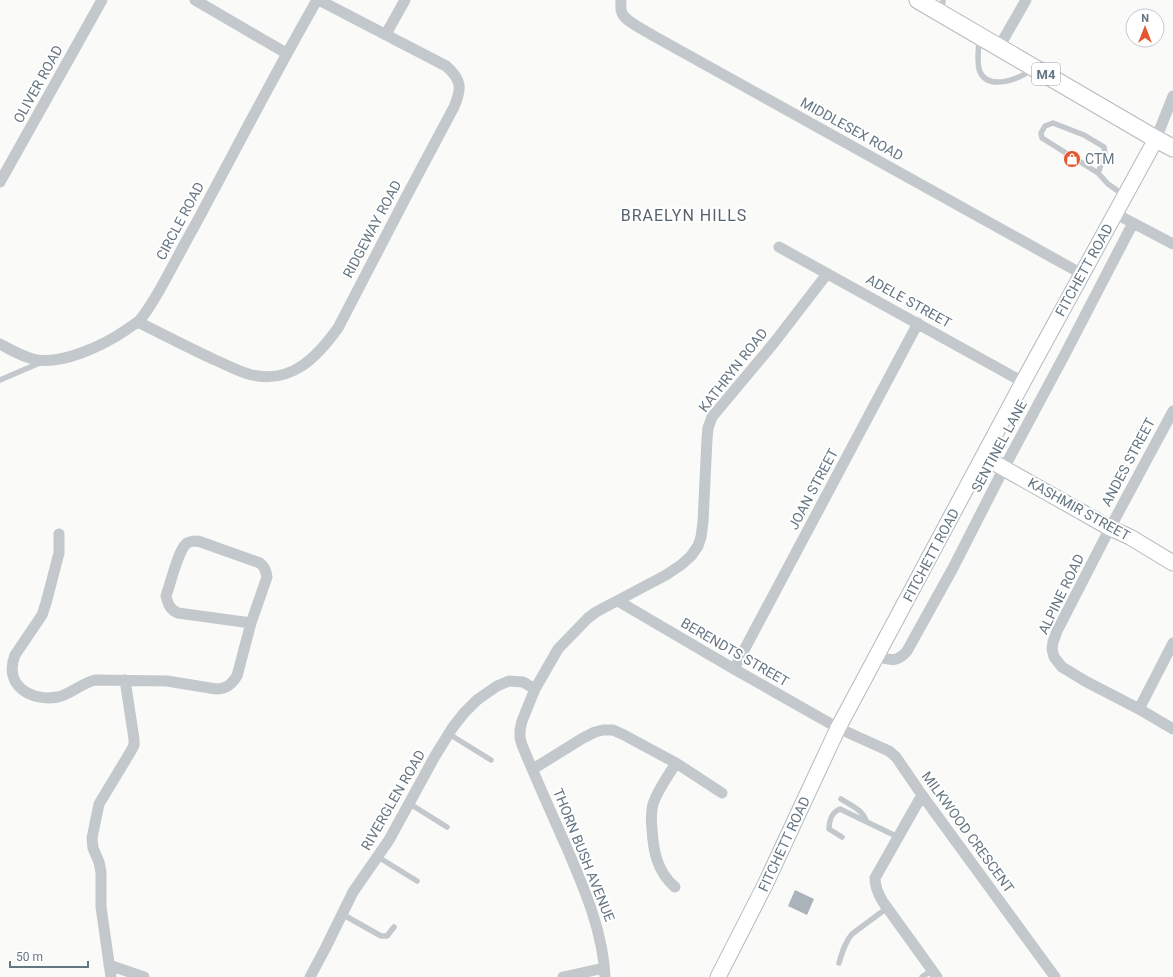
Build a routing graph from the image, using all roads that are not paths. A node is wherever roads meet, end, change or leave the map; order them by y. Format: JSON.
{"nodes":[{"id":1,"x":102,"y":0,"type":"edge"},
{"id":2,"x":195,"y":0,"type":"edge"},
{"id":3,"x":318,"y":0,"type":"edge"},
{"id":4,"x":405,"y":0,"type":"edge"},
{"id":5,"x":622,"y":0,"type":"edge"},
{"id":6,"x":918,"y":0,"type":"edge"},
{"id":7,"x":1026,"y":0,"type":"edge"},
{"id":8,"x":942,"y":7,"type":"edge"},
{"id":9,"x":386,"y":34,"type":"junction"},
{"id":10,"x":980,"y":36,"type":"junction"},
{"id":11,"x":999,"y":47,"type":"junction"},
{"id":12,"x":286,"y":53,"type":"junction"},
{"id":13,"x":1034,"y":67,"type":"junction"},
{"id":14,"x":1173,"y":96,"type":"edge"},
{"id":15,"x":1156,"y":139,"type":"junction"},
{"id":16,"x":1173,"y":148,"type":"edge"},
{"id":17,"x":1098,"y":173,"type":"junction"},
{"id":18,"x":0,"y":182,"type":"edge"},
{"id":19,"x":1125,"y":196,"type":"junction"},
{"id":20,"x":1116,"y":214,"type":"junction"},
{"id":21,"x":1133,"y":223,"type":"junction"},
{"id":22,"x":1173,"y":244,"type":"edge"},
{"id":23,"x":779,"y":247,"type":"dead end"},
{"id":24,"x":827,"y":274,"type":"junction"},
{"id":25,"x":1082,"y":274,"type":"junction"},
{"id":26,"x":138,"y":322,"type":"junction"},
{"id":27,"x":918,"y":323,"type":"junction"},
{"id":28,"x":0,"y":344,"type":"edge"},
{"id":29,"x":46,"y":361,"type":"junction"},
{"id":30,"x":0,"y":380,"type":"edge"},
{"id":31,"x":1023,"y":382,"type":"junction"},
{"id":32,"x":1173,"y":411,"type":"edge"},
{"id":33,"x":984,"y":456,"type":"junction"},
{"id":34,"x":1004,"y":468,"type":"junction"},
{"id":35,"x":1110,"y":528,"type":"junction"},
{"id":36,"x":59,"y":534,"type":"dead end"},
{"id":37,"x":1173,"y":563,"type":"edge"},
{"id":38,"x":618,"y":601,"type":"junction"},
{"id":39,"x":251,"y":623,"type":"junction"},
{"id":40,"x":1173,"y":643,"type":"edge"},
{"id":41,"x":876,"y":656,"type":"junction"},
{"id":42,"x":734,"y":669,"type":"junction"},
{"id":43,"x":125,"y":680,"type":"junction"},
{"id":44,"x":535,"y":689,"type":"junction"},
{"id":45,"x":1139,"y":709,"type":"junction"},
{"id":46,"x":838,"y":728,"type":"junction"},
{"id":47,"x":1173,"y":729,"type":"edge"},
{"id":48,"x":449,"y":734,"type":"junction"},
{"id":49,"x":490,"y":760,"type":"dead end"},
{"id":50,"x":676,"y":763,"type":"junction"},
{"id":51,"x":533,"y":769,"type":"junction"},
{"id":52,"x":722,"y":793,"type":"dead end"},
{"id":53,"x":922,"y":795,"type":"junction"},
{"id":54,"x":840,"y":799,"type":"dead end"},
{"id":55,"x":410,"y":804,"type":"junction"},
{"id":56,"x":866,"y":821,"type":"junction"},
{"id":57,"x":447,"y":827,"type":"dead end"},
{"id":58,"x":898,"y":837,"type":"junction"},
{"id":59,"x":842,"y":838,"type":"dead end"},
{"id":60,"x":378,"y":857,"type":"junction"},
{"id":61,"x":417,"y":881,"type":"dead end"},
{"id":62,"x":675,"y":887,"type":"dead end"},
{"id":63,"x":887,"y":908,"type":"junction"},
{"id":64,"x":341,"y":914,"type":"junction"},
{"id":65,"x":394,"y":928,"type":"dead end"},
{"id":66,"x":839,"y":963,"type":"dead end"},
{"id":67,"x":109,"y":965,"type":"junction"},
{"id":68,"x":604,"y":972,"type":"edge"},
{"id":69,"x":934,"y":974,"type":"edge"},
{"id":70,"x":111,"y":977,"type":"edge"},
{"id":71,"x":144,"y":977,"type":"edge"},
{"id":72,"x":310,"y":977,"type":"edge"},
{"id":73,"x":563,"y":977,"type":"edge"},
{"id":74,"x":718,"y":977,"type":"edge"},
{"id":75,"x":922,"y":977,"type":"edge"},
{"id":76,"x":1055,"y":977,"type":"edge"}],
"edges":[{"from":1,"to":18,"type":"street","name":"OLIVER ROAD"},
{"from":2,"to":12,"type":"street"},
{"from":3,"to":9,"type":"street","name":"RIDGEWAY ROAD"},
{"from":3,"to":12,"type":"street","name":"CIRCLE ROAD"},
{"from":4,"to":9,"type":"street"},
{"from":5,"to":25,"type":"street","name":"MIDDLESEX ROAD"},
{"from":6,"to":8,"type":"main road","number":"M4"},
{"from":7,"to":11,"type":"street"},
{"from":8,"to":10,"type":"main road","number":"M4"},
{"from":9,"to":26,"type":"street","name":"RIDGEWAY ROAD"},
{"from":10,"to":11,"type":"main road","number":"M4"},
{"from":10,"to":13,"type":"lane"},
{"from":11,"to":13,"type":"main road","number":"M4"},
{"from":12,"to":26,"type":"street","name":"CIRCLE ROAD"},
{"from":13,"to":15,"type":"main road","number":"M4"},
{"from":14,"to":15,"type":"street"},
{"from":15,"to":16,"type":"main road","number":"M4"},
{"from":15,"to":19,"type":"street","name":"FITCHETT ROAD"},
{"from":17,"to":17,"type":"lane"},
{"from":17,"to":19,"type":"lane"},
{"from":19,"to":20,"type":"street","name":"FITCHETT ROAD"},
{"from":20,"to":21,"type":"street"},
{"from":20,"to":25,"type":"street","name":"FITCHETT ROAD"},
{"from":21,"to":22,"type":"street"},
{"from":21,"to":34,"type":"street","name":"SENTINEL LANE"},
{"from":23,"to":24,"type":"street","name":"ADELE STREET"},
{"from":24,"to":27,"type":"street","name":"ADELE STREET"},
{"from":24,"to":38,"type":"street","name":"KATHRYN ROAD"},
{"from":25,"to":31,"type":"street","name":"FITCHETT ROAD"},
{"from":26,"to":29,"type":"street","name":"CIRCLE ROAD"},
{"from":27,"to":31,"type":"street","name":"ADELE STREET"},
{"from":27,"to":42,"type":"street","name":"JOAN STREET"},
{"from":28,"to":29,"type":"street","name":"CIRCLE ROAD"},
{"from":29,"to":30,"type":"lane"},
{"from":31,"to":33,"type":"street","name":"FITCHETT ROAD"},
{"from":32,"to":35,"type":"street","name":"ANDES STREET"},
{"from":33,"to":34,"type":"street","name":"KASHMIR STREET"},
{"from":33,"to":41,"type":"street","name":"FITCHETT ROAD"},
{"from":34,"to":35,"type":"street","name":"KASHMIR STREET"},
{"from":34,"to":41,"type":"street","name":"SENTINEL LANE"},
{"from":35,"to":37,"type":"street","name":"KASHMIR STREET"},
{"from":35,"to":45,"type":"street","name":"ALPINE ROAD"},
{"from":36,"to":43,"type":"street"},
{"from":38,"to":42,"type":"street","name":"BERENDTS STREET"},
{"from":38,"to":44,"type":"street","name":"KATHRYN ROAD"},
{"from":39,"to":39,"type":"street"},
{"from":39,"to":43,"type":"street"},
{"from":40,"to":45,"type":"street"},
{"from":41,"to":46,"type":"street","name":"FITCHETT ROAD"},
{"from":42,"to":46,"type":"street","name":"BERENDTS STREET"},
{"from":43,"to":67,"type":"street"},
{"from":44,"to":48,"type":"street","name":"RIVERGLEN ROAD"},
{"from":44,"to":51,"type":"street","name":"THORN BUSH AVENUE"},
{"from":45,"to":47,"type":"street","name":"ALPINE ROAD"},
{"from":46,"to":53,"type":"street","name":"MILKWOOD CRESCENT"},
{"from":46,"to":74,"type":"street","name":"FITCHETT ROAD"},
{"from":48,"to":49,"type":"lane"},
{"from":48,"to":55,"type":"street","name":"RIVERGLEN ROAD"},
{"from":50,"to":51,"type":"street"},
{"from":50,"to":52,"type":"street"},
{"from":50,"to":62,"type":"street"},
{"from":51,"to":68,"type":"street","name":"THORN BUSH AVENUE"},
{"from":53,"to":58,"type":"street"},
{"from":53,"to":76,"type":"street","name":"MILKWOOD CRESCENT"},
{"from":54,"to":56,"type":"lane"},
{"from":55,"to":57,"type":"lane"},
{"from":55,"to":60,"type":"street","name":"RIVERGLEN ROAD"},
{"from":56,"to":58,"type":"lane"},
{"from":56,"to":59,"type":"lane"},
{"from":58,"to":63,"type":"street"},
{"from":60,"to":61,"type":"lane"},
{"from":60,"to":64,"type":"street","name":"RIVERGLEN ROAD"},
{"from":63,"to":66,"type":"lane"},
{"from":63,"to":69,"type":"street"},
{"from":64,"to":65,"type":"lane"},
{"from":64,"to":72,"type":"street","name":"RIVERGLEN ROAD"},
{"from":67,"to":70,"type":"street"},
{"from":67,"to":71,"type":"street"},
{"from":68,"to":73,"type":"street"},
{"from":69,"to":75,"type":"lane"}]}
